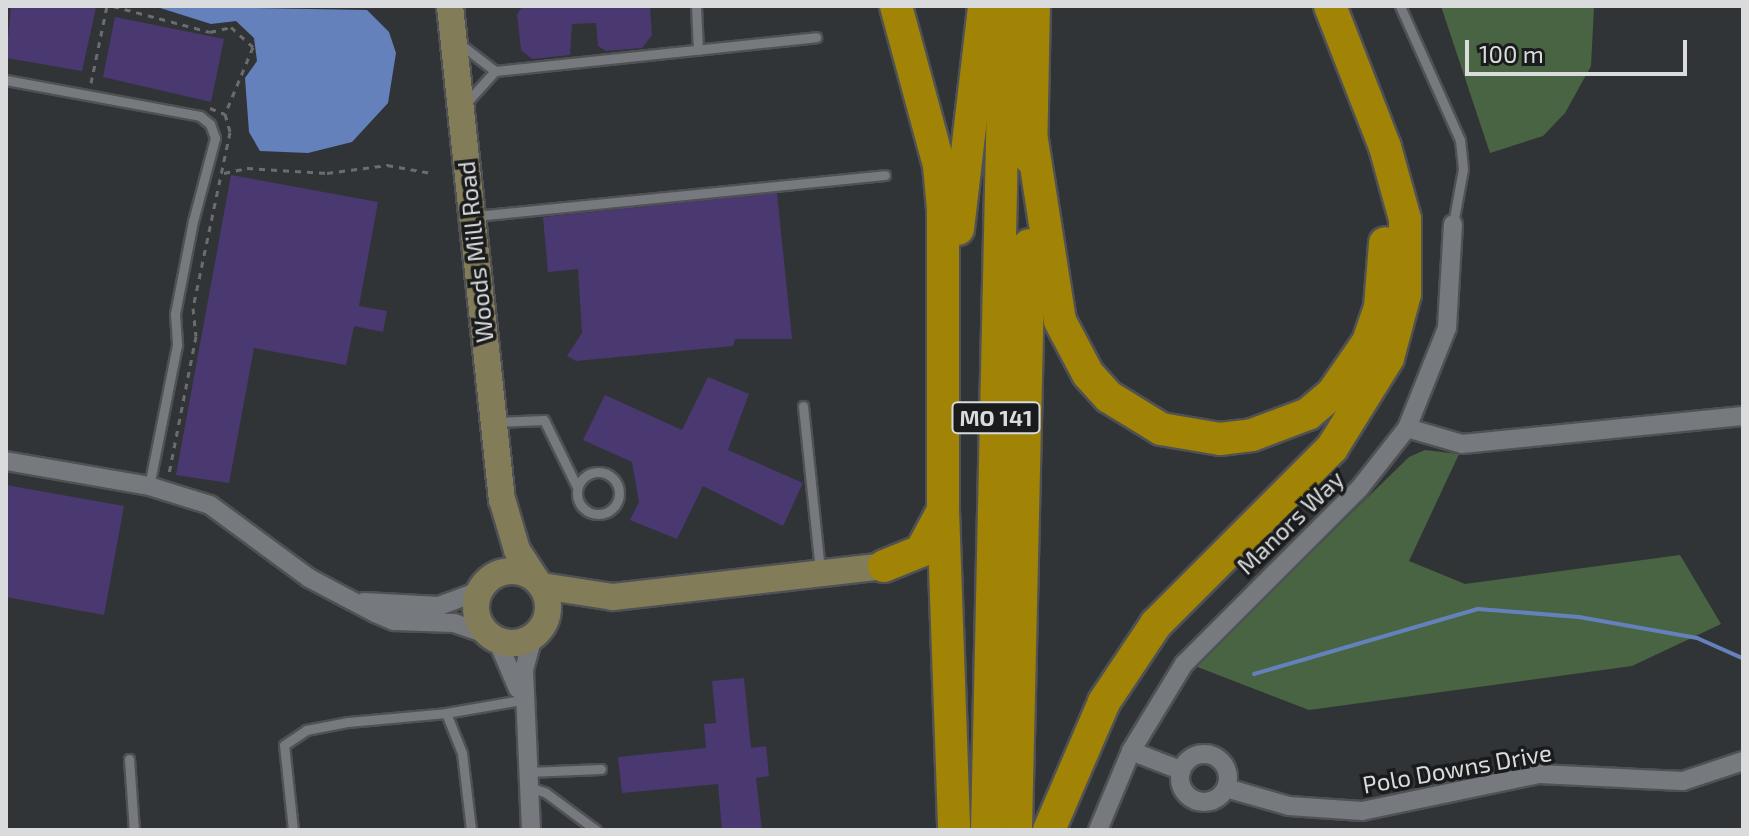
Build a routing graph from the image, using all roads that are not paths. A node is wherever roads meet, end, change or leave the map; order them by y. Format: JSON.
{"nodes":[{"id":1,"x":450,"y":6,"type":"edge"},
{"id":2,"x":696,"y":6,"type":"edge"},
{"id":3,"x":896,"y":6,"type":"edge"},
{"id":4,"x":984,"y":6,"type":"edge"},
{"id":5,"x":1005,"y":6,"type":"edge"},
{"id":6,"x":1034,"y":6,"type":"edge"},
{"id":7,"x":1311,"y":6,"type":"edge"},
{"id":8,"x":1330,"y":6,"type":"edge"},
{"id":9,"x":1400,"y":6,"type":"edge"},
{"id":10,"x":816,"y":37,"type":"dead end"},
{"id":11,"x":453,"y":39,"type":"junction"},
{"id":12,"x":698,"y":50,"type":"junction"},
{"id":13,"x":495,"y":71,"type":"junction"},
{"id":14,"x":6,"y":80,"type":"edge"},
{"id":15,"x":462,"y":121,"type":"junction"},
{"id":16,"x":1032,"y":140,"type":"junction"},
{"id":17,"x":885,"y":175,"type":"dead end"},
{"id":18,"x":472,"y":217,"type":"junction"},
{"id":19,"x":1453,"y":224,"type":"joint"},
{"id":20,"x":947,"y":314,"type":"junction"},
{"id":21,"x":803,"y":406,"type":"dead end"},
{"id":22,"x":1743,"y":416,"type":"edge"},
{"id":23,"x":493,"y":422,"type":"junction"},
{"id":24,"x":1407,"y":428,"type":"junction"},
{"id":25,"x":6,"y":461,"type":"edge"},
{"id":26,"x":149,"y":486,"type":"junction"},
{"id":27,"x":577,"y":487,"type":"junction"},
{"id":28,"x":502,"y":499,"type":"junction"},
{"id":29,"x":943,"y":510,"type":"junction"},
{"id":30,"x":884,"y":566,"type":"junction"},
{"id":31,"x":821,"y":573,"type":"junction"},
{"id":32,"x":539,"y":582,"type":"junction"},
{"id":33,"x":485,"y":584,"type":"junction"},
{"id":34,"x":613,"y":597,"type":"junction"},
{"id":35,"x":354,"y":601,"type":"junction"},
{"id":36,"x":945,"y":613,"type":"junction"},
{"id":37,"x":537,"y":633,"type":"junction"},
{"id":38,"x":493,"y":637,"type":"junction"},
{"id":39,"x":523,"y":709,"type":"junction"},
{"id":40,"x":446,"y":713,"type":"junction"},
{"id":41,"x":1131,"y":751,"type":"junction"},
{"id":42,"x":129,"y":759,"type":"dead end"},
{"id":43,"x":1743,"y":761,"type":"edge"},
{"id":44,"x":601,"y":769,"type":"dead end"},
{"id":45,"x":1180,"y":770,"type":"junction"},
{"id":46,"x":529,"y":780,"type":"junction"},
{"id":47,"x":1226,"y":788,"type":"junction"},
{"id":48,"x":134,"y":830,"type":"edge"},
{"id":49,"x":293,"y":830,"type":"edge"},
{"id":50,"x":471,"y":830,"type":"edge"},
{"id":51,"x":531,"y":830,"type":"edge"},
{"id":52,"x":596,"y":830,"type":"edge"},
{"id":53,"x":954,"y":830,"type":"edge"},
{"id":54,"x":987,"y":830,"type":"edge"},
{"id":55,"x":1016,"y":830,"type":"edge"},
{"id":56,"x":1049,"y":830,"type":"edge"},
{"id":57,"x":1098,"y":830,"type":"edge"}],
"edges":[{"from":1,"to":11,"type":"street","name":"Woods Mill Road"},
{"from":2,"to":12,"type":"lane"},
{"from":3,"to":20,"type":"highway"},
{"from":4,"to":20,"type":"highway"},
{"from":5,"to":54,"type":"highway","number":"MO 141"},
{"from":6,"to":16,"type":"highway","number":"MO 141"},
{"from":7,"to":16,"type":"highway"},
{"from":8,"to":56,"type":"highway"},
{"from":9,"to":19,"type":"lane"},
{"from":10,"to":12,"type":"lane"},
{"from":11,"to":13,"type":"lane"},
{"from":11,"to":15,"type":"street","name":"Woods Mill Road"},
{"from":12,"to":13,"type":"lane"},
{"from":13,"to":15,"type":"lane"},
{"from":14,"to":26,"type":"lane"},
{"from":15,"to":18,"type":"street","name":"Woods Mill Road"},
{"from":16,"to":55,"type":"highway","number":"MO 141"},
{"from":17,"to":18,"type":"lane"},
{"from":18,"to":23,"type":"street","name":"Woods Mill Road"},
{"from":19,"to":24,"type":"street","name":"Manors Way"},
{"from":20,"to":29,"type":"highway"},
{"from":21,"to":31,"type":"lane"},
{"from":22,"to":24,"type":"street"},
{"from":23,"to":27,"type":"lane"},
{"from":23,"to":28,"type":"street","name":"Woods Mill Road"},
{"from":24,"to":41,"type":"street","name":"Manors Way"},
{"from":25,"to":26,"type":"street"},
{"from":26,"to":35,"type":"street"},
{"from":27,"to":27,"type":"lane"},
{"from":28,"to":32,"type":"street","name":"Woods Mill Road"},
{"from":28,"to":33,"type":"street","name":"Woods Mill Road"},
{"from":29,"to":30,"type":"highway"},
{"from":29,"to":36,"type":"highway"},
{"from":30,"to":31,"type":"street"},
{"from":30,"to":36,"type":"highway"},
{"from":31,"to":34,"type":"street"},
{"from":32,"to":33,"type":"street"},
{"from":32,"to":34,"type":"street"},
{"from":32,"to":37,"type":"street"},
{"from":33,"to":35,"type":"street"},
{"from":33,"to":38,"type":"street"},
{"from":34,"to":37,"type":"street"},
{"from":35,"to":38,"type":"street"},
{"from":36,"to":53,"type":"highway"},
{"from":37,"to":38,"type":"street"},
{"from":37,"to":39,"type":"street"},
{"from":38,"to":39,"type":"street"},
{"from":39,"to":40,"type":"lane"},
{"from":39,"to":46,"type":"street"},
{"from":40,"to":49,"type":"lane"},
{"from":40,"to":50,"type":"lane"},
{"from":41,"to":45,"type":"street"},
{"from":41,"to":57,"type":"street","name":"Manors Way"},
{"from":42,"to":48,"type":"lane"},
{"from":43,"to":47,"type":"street","name":"Polo Downs Drive"},
{"from":44,"to":46,"type":"lane"},
{"from":45,"to":47,"type":"street"},
{"from":45,"to":47,"type":"street"},
{"from":46,"to":51,"type":"street"},
{"from":46,"to":52,"type":"lane"}]}
